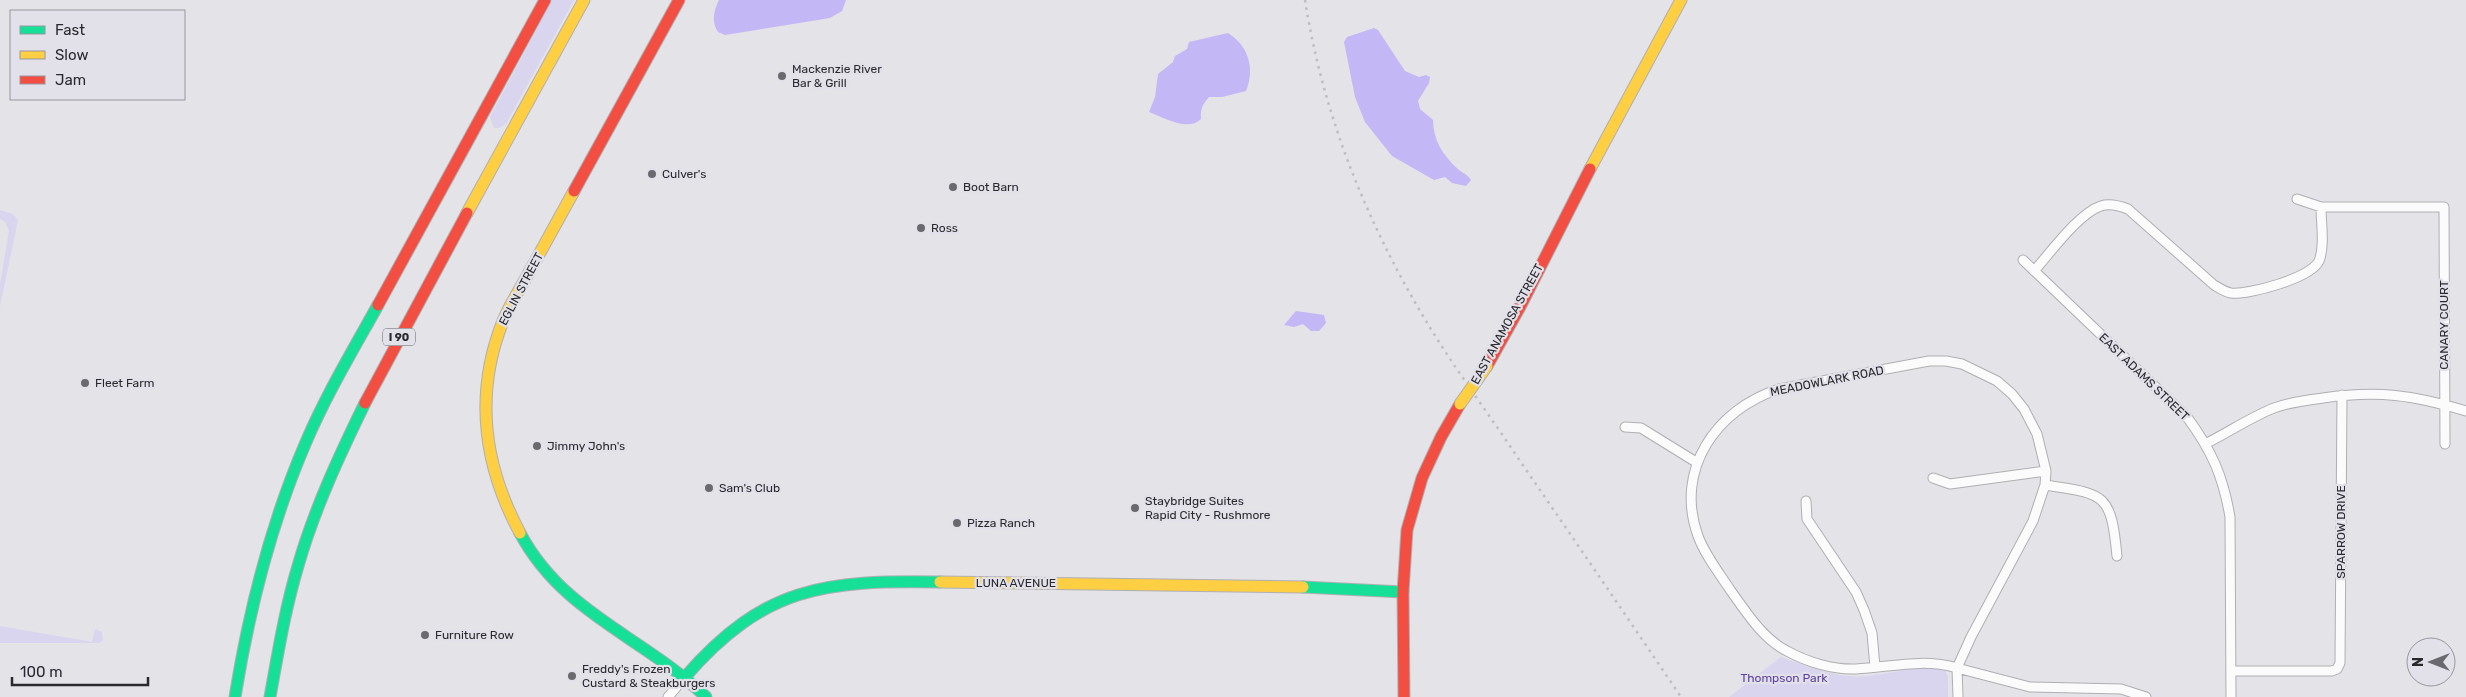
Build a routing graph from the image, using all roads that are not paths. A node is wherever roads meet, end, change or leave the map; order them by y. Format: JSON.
{"nodes":[{"id":1,"x":545,"y":0,"type":"edge"},
{"id":2,"x":584,"y":0,"type":"edge"},
{"id":3,"x":678,"y":0,"type":"edge"},
{"id":4,"x":1681,"y":0,"type":"edge"},
{"id":5,"x":2297,"y":198,"type":"dead end"},
{"id":6,"x":2321,"y":207,"type":"junction"},
{"id":7,"x":2023,"y":260,"type":"dead end"},
{"id":8,"x":2034,"y":271,"type":"junction"},
{"id":9,"x":2342,"y":395,"type":"junction"},
{"id":10,"x":2444,"y":404,"type":"junction"},
{"id":11,"x":2466,"y":411,"type":"edge"},
{"id":12,"x":1624,"y":427,"type":"dead end"},
{"id":13,"x":2207,"y":443,"type":"junction"},
{"id":14,"x":2445,"y":444,"type":"dead end"},
{"id":15,"x":1696,"y":462,"type":"junction"},
{"id":16,"x":2046,"y":471,"type":"junction"},
{"id":17,"x":1933,"y":478,"type":"dead end"},
{"id":18,"x":2046,"y":485,"type":"junction"},
{"id":19,"x":1806,"y":500,"type":"dead end"},
{"id":20,"x":2117,"y":556,"type":"dead end"},
{"id":21,"x":1403,"y":592,"type":"junction"},
{"id":22,"x":1875,"y":667,"type":"junction"},
{"id":23,"x":1957,"y":668,"type":"junction"},
{"id":24,"x":2231,"y":670,"type":"junction"},
{"id":25,"x":685,"y":677,"type":"junction"},
{"id":26,"x":2030,"y":687,"type":"junction"},
{"id":27,"x":235,"y":697,"type":"edge"},
{"id":28,"x":270,"y":697,"type":"edge"},
{"id":29,"x":668,"y":697,"type":"edge"},
{"id":30,"x":706,"y":697,"type":"edge"},
{"id":31,"x":1404,"y":697,"type":"edge"},
{"id":32,"x":1958,"y":697,"type":"edge"},
{"id":33,"x":2030,"y":697,"type":"edge"},
{"id":34,"x":2146,"y":697,"type":"edge"},
{"id":35,"x":2231,"y":697,"type":"edge"}],
"edges":[{"from":1,"to":27,"type":"main road","number":"I 90"},
{"from":2,"to":28,"type":"main road","number":"I 90"},
{"from":3,"to":25,"type":"main road","name":"EGLIN STREET"},
{"from":4,"to":21,"type":"main road","name":"EAST ANAMOSA STREET","bridge":true},
{"from":5,"to":6,"type":"street"},
{"from":6,"to":8,"type":"street"},
{"from":6,"to":10,"type":"street","name":"CANARY COURT"},
{"from":7,"to":8,"type":"street","name":"EAST ADAMS STREET"},
{"from":8,"to":13,"type":"street","name":"EAST ADAMS STREET"},
{"from":9,"to":10,"type":"street"},
{"from":9,"to":13,"type":"street"},
{"from":9,"to":24,"type":"street","name":"SPARROW DRIVE"},
{"from":10,"to":11,"type":"street"},
{"from":10,"to":14,"type":"street","name":"CANARY COURT"},
{"from":12,"to":15,"type":"street"},
{"from":13,"to":24,"type":"street","name":"EAST ADAMS STREET"},
{"from":15,"to":16,"type":"street","name":"MEADOWLARK ROAD"},
{"from":15,"to":22,"type":"street","name":"MEADOWLARK ROAD"},
{"from":16,"to":17,"type":"street"},
{"from":16,"to":18,"type":"street","name":"MEADOWLARK ROAD"},
{"from":18,"to":20,"type":"street"},
{"from":18,"to":23,"type":"street","name":"MEADOWLARK ROAD"},
{"from":19,"to":22,"type":"street"},
{"from":21,"to":25,"type":"main road","name":"LUNA AVENUE"},
{"from":21,"to":31,"type":"main road","name":"EAST ANAMOSA STREET"},
{"from":22,"to":23,"type":"street","name":"MEADOWLARK ROAD"},
{"from":23,"to":26,"type":"street"},
{"from":23,"to":32,"type":"street","name":"MEADOWLARK ROAD"},
{"from":24,"to":35,"type":"street","name":"EAST ADAMS STREET"},
{"from":25,"to":29,"type":"street","name":"LUNA AVENUE"},
{"from":25,"to":30,"type":"main road","name":"EGLIN STREET"},
{"from":26,"to":33,"type":"street"},
{"from":26,"to":34,"type":"street"}]}
